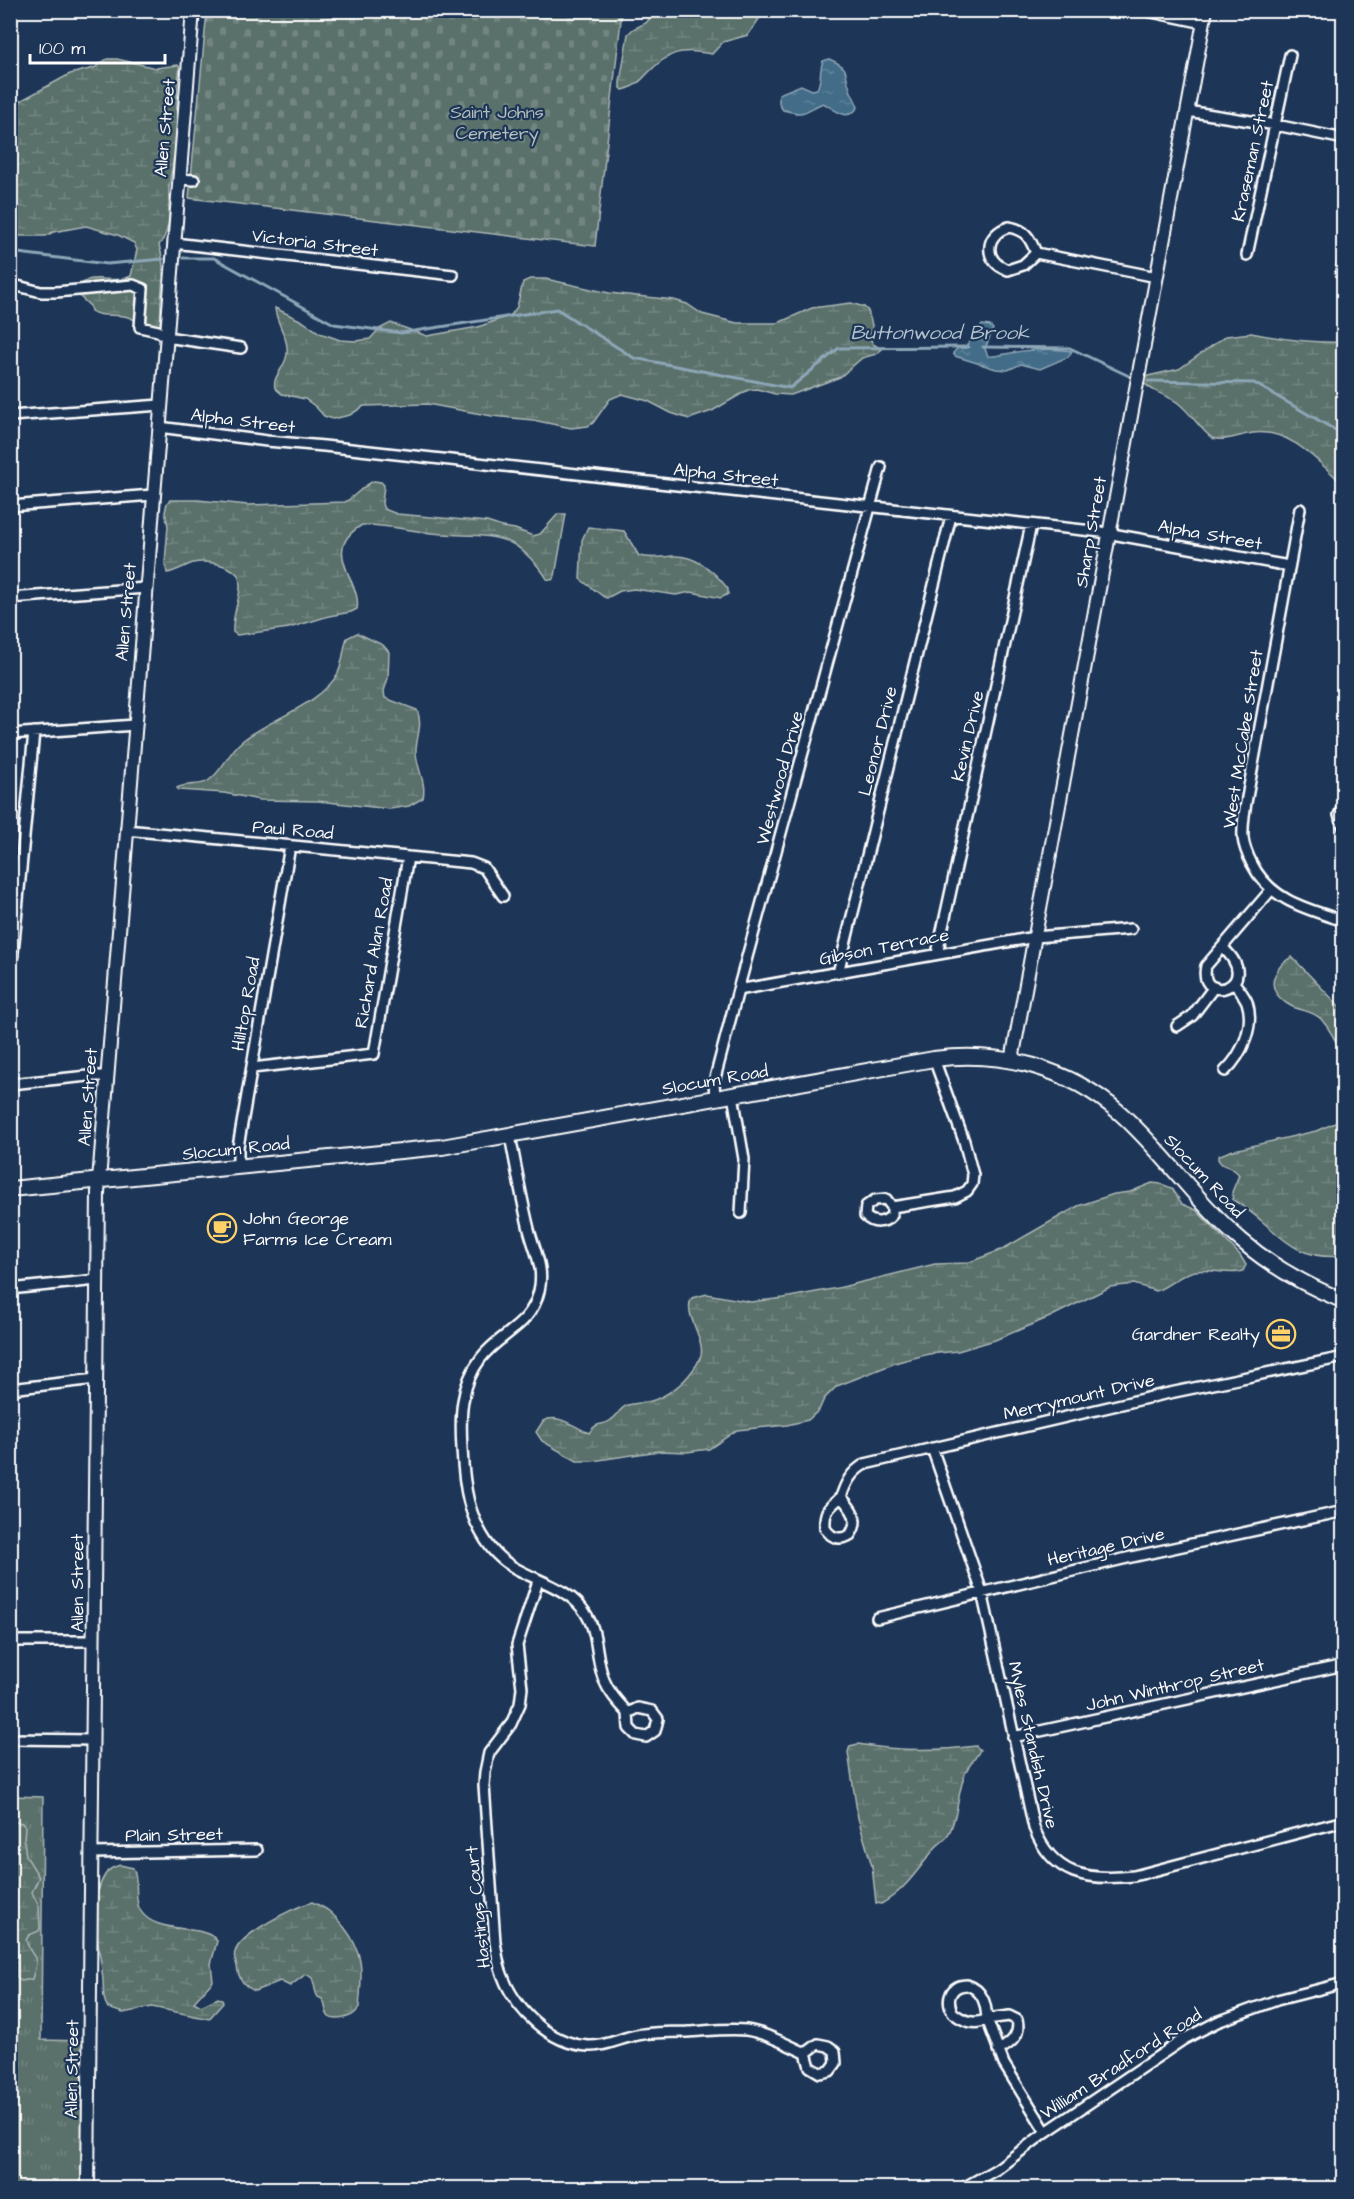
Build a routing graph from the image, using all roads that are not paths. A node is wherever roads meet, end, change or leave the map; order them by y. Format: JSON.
{"nodes":[{"id":1,"x":193,"y":10,"type":"edge"},
{"id":2,"x":1142,"y":10,"type":"edge"},
{"id":3,"x":1205,"y":17,"type":"edge"},
{"id":4,"x":1290,"y":55,"type":"dead end"},
{"id":5,"x":1187,"y":111,"type":"junction"},
{"id":6,"x":1276,"y":125,"type":"junction"},
{"id":7,"x":1344,"y":139,"type":"edge"},
{"id":8,"x":179,"y":178,"type":"junction"},
{"id":9,"x":194,"y":180,"type":"dead end"},
{"id":10,"x":174,"y":243,"type":"junction"},
{"id":11,"x":1036,"y":253,"type":"junction"},
{"id":12,"x":1247,"y":255,"type":"dead end"},
{"id":13,"x":1344,"y":260,"type":"edge"},
{"id":14,"x":1341,"y":272,"type":"dead end"},
{"id":15,"x":453,"y":275,"type":"dead end"},
{"id":16,"x":1157,"y":277,"type":"junction"},
{"id":17,"x":10,"y":284,"type":"edge"},
{"id":18,"x":166,"y":337,"type":"junction"},
{"id":19,"x":241,"y":348,"type":"dead end"},
{"id":20,"x":161,"y":405,"type":"junction"},
{"id":21,"x":10,"y":416,"type":"edge"},
{"id":22,"x":159,"y":427,"type":"junction"},
{"id":23,"x":881,"y":467,"type":"dead end"},
{"id":24,"x":153,"y":495,"type":"junction"},
{"id":25,"x":10,"y":506,"type":"edge"},
{"id":26,"x":872,"y":507,"type":"junction"},
{"id":27,"x":1300,"y":509,"type":"dead end"},
{"id":28,"x":951,"y":516,"type":"junction"},
{"id":29,"x":1030,"y":525,"type":"junction"},
{"id":30,"x":1109,"y":534,"type":"junction"},
{"id":31,"x":1289,"y":566,"type":"junction"},
{"id":32,"x":146,"y":588,"type":"junction"},
{"id":33,"x":10,"y":598,"type":"edge"},
{"id":34,"x":135,"y":725,"type":"junction"},
{"id":35,"x":34,"y":732,"type":"junction"},
{"id":36,"x":10,"y":734,"type":"edge"},
{"id":37,"x":1344,"y":804,"type":"edge"},
{"id":38,"x":1344,"y":828,"type":"edge"},
{"id":39,"x":126,"y":831,"type":"junction"},
{"id":40,"x":290,"y":846,"type":"junction"},
{"id":41,"x":408,"y":857,"type":"junction"},
{"id":42,"x":1271,"y":890,"type":"junction"},
{"id":43,"x":503,"y":896,"type":"dead end"},
{"id":44,"x":1344,"y":921,"type":"edge"},
{"id":45,"x":1131,"y":929,"type":"dead end"},
{"id":46,"x":1035,"y":937,"type":"junction"},
{"id":47,"x":1223,"y":948,"type":"junction"},
{"id":48,"x":937,"y":954,"type":"junction"},
{"id":49,"x":838,"y":973,"type":"junction"},
{"id":50,"x":1234,"y":983,"type":"junction"},
{"id":51,"x":10,"y":984,"type":"edge"},
{"id":52,"x":1214,"y":987,"type":"junction"},
{"id":53,"x":738,"y":990,"type":"junction"},
{"id":54,"x":1177,"y":1026,"type":"dead end"},
{"id":55,"x":934,"y":1059,"type":"junction"},
{"id":56,"x":1012,"y":1060,"type":"junction"},
{"id":57,"x":252,"y":1068,"type":"junction"},
{"id":58,"x":1225,"y":1071,"type":"dead end"},
{"id":59,"x":107,"y":1076,"type":"junction"},
{"id":60,"x":10,"y":1084,"type":"edge"},
{"id":61,"x":733,"y":1095,"type":"junction"},
{"id":62,"x":715,"y":1098,"type":"junction"},
{"id":63,"x":510,"y":1136,"type":"junction"},
{"id":64,"x":238,"y":1167,"type":"junction"},
{"id":65,"x":99,"y":1181,"type":"junction"},
{"id":66,"x":10,"y":1189,"type":"edge"},
{"id":67,"x":892,"y":1207,"type":"dead end"},
{"id":68,"x":741,"y":1213,"type":"dead end"},
{"id":69,"x":97,"y":1280,"type":"junction"},
{"id":70,"x":10,"y":1289,"type":"edge"},
{"id":71,"x":1344,"y":1301,"type":"edge"},
{"id":72,"x":1344,"y":1357,"type":"edge"},
{"id":73,"x":96,"y":1379,"type":"junction"},
{"id":74,"x":10,"y":1389,"type":"edge"},
{"id":75,"x":932,"y":1448,"type":"junction"},
{"id":76,"x":841,"y":1497,"type":"junction"},
{"id":77,"x":1344,"y":1511,"type":"edge"},
{"id":78,"x":538,"y":1581,"type":"junction"},
{"id":79,"x":982,"y":1593,"type":"junction"},
{"id":80,"x":877,"y":1618,"type":"dead end"},
{"id":81,"x":10,"y":1641,"type":"edge"},
{"id":82,"x":94,"y":1641,"type":"junction"},
{"id":83,"x":1344,"y":1665,"type":"edge"},
{"id":84,"x":628,"y":1713,"type":"dead end"},
{"id":85,"x":1013,"y":1737,"type":"junction"},
{"id":86,"x":10,"y":1739,"type":"edge"},
{"id":87,"x":93,"y":1740,"type":"junction"},
{"id":88,"x":1344,"y":1821,"type":"edge"},
{"id":89,"x":257,"y":1850,"type":"dead end"},
{"id":90,"x":92,"y":1853,"type":"junction"},
{"id":91,"x":1344,"y":1983,"type":"edge"},
{"id":92,"x":987,"y":2019,"type":"junction"},
{"id":93,"x":998,"y":2050,"type":"junction"},
{"id":94,"x":806,"y":2053,"type":"dead end"},
{"id":95,"x":1046,"y":2132,"type":"junction"},
{"id":96,"x":88,"y":2188,"type":"edge"},
{"id":97,"x":963,"y":2188,"type":"edge"}],
"edges":[{"from":1,"to":8,"type":"street","name":"Allen Street"},
{"from":2,"to":3,"type":"street"},
{"from":3,"to":5,"type":"street","name":"Sharp Street"},
{"from":4,"to":6,"type":"street","name":"Kraseman Street"},
{"from":5,"to":6,"type":"street"},
{"from":5,"to":16,"type":"street","name":"Sharp Street"},
{"from":6,"to":7,"type":"street"},
{"from":6,"to":12,"type":"street","name":"Kraseman Street"},
{"from":8,"to":9,"type":"street"},
{"from":8,"to":10,"type":"street","name":"Allen Street"},
{"from":10,"to":15,"type":"street","name":"Victoria Street"},
{"from":10,"to":18,"type":"street","name":"Allen Street"},
{"from":11,"to":11,"type":"street"},
{"from":11,"to":16,"type":"street"},
{"from":13,"to":14,"type":"street"},
{"from":16,"to":30,"type":"street","name":"Sharp Street"},
{"from":17,"to":18,"type":"street"},
{"from":18,"to":19,"type":"street"},
{"from":18,"to":20,"type":"street","name":"Allen Street"},
{"from":20,"to":21,"type":"street"},
{"from":20,"to":22,"type":"street","name":"Allen Street"},
{"from":22,"to":24,"type":"street","name":"Allen Street"},
{"from":22,"to":26,"type":"street","name":"Alpha Street"},
{"from":23,"to":26,"type":"street","name":"Westwood Drive"},
{"from":24,"to":25,"type":"street"},
{"from":24,"to":32,"type":"street","name":"Allen Street"},
{"from":26,"to":28,"type":"street","name":"Alpha Street"},
{"from":26,"to":53,"type":"street","name":"Westwood Drive"},
{"from":27,"to":31,"type":"street","name":"West McCabe Street"},
{"from":28,"to":29,"type":"street","name":"Alpha Street"},
{"from":28,"to":49,"type":"street","name":"Leonor Drive"},
{"from":29,"to":30,"type":"street","name":"Alpha Street"},
{"from":29,"to":48,"type":"street","name":"Kevin Drive"},
{"from":30,"to":31,"type":"street","name":"Alpha Street"},
{"from":30,"to":46,"type":"street","name":"Sharp Street"},
{"from":31,"to":42,"type":"street","name":"West McCabe Street"},
{"from":32,"to":33,"type":"street"},
{"from":32,"to":34,"type":"street","name":"Allen Street"},
{"from":34,"to":35,"type":"street"},
{"from":34,"to":39,"type":"street","name":"Allen Street"},
{"from":35,"to":36,"type":"street"},
{"from":35,"to":51,"type":"street"},
{"from":37,"to":38,"type":"street"},
{"from":39,"to":40,"type":"street","name":"Paul Road"},
{"from":39,"to":59,"type":"street","name":"Allen Street"},
{"from":40,"to":41,"type":"street","name":"Paul Road"},
{"from":40,"to":57,"type":"street","name":"Hilltop Road"},
{"from":41,"to":43,"type":"street","name":"Paul Road"},
{"from":41,"to":57,"type":"street","name":"Richard Alan Road"},
{"from":42,"to":44,"type":"street","name":"West McCabe Street"},
{"from":42,"to":47,"type":"street"},
{"from":45,"to":46,"type":"street","name":"Gibson Terrace"},
{"from":46,"to":48,"type":"street","name":"Gibson Terrace"},
{"from":46,"to":56,"type":"street","name":"Sharp Street"},
{"from":47,"to":50,"type":"street"},
{"from":47,"to":52,"type":"street"},
{"from":48,"to":49,"type":"street","name":"Gibson Terrace"},
{"from":49,"to":53,"type":"street","name":"Gibson Terrace"},
{"from":50,"to":52,"type":"street"},
{"from":50,"to":58,"type":"street"},
{"from":52,"to":54,"type":"street"},
{"from":53,"to":62,"type":"street","name":"Westwood Drive"},
{"from":55,"to":56,"type":"main road","name":"Slocum Road"},
{"from":55,"to":61,"type":"main road","name":"Slocum Road"},
{"from":55,"to":67,"type":"street"},
{"from":56,"to":71,"type":"main road","name":"Slocum Road"},
{"from":57,"to":64,"type":"street","name":"Hilltop Road"},
{"from":59,"to":60,"type":"street"},
{"from":59,"to":65,"type":"street","name":"Allen Street"},
{"from":61,"to":62,"type":"main road","name":"Slocum Road"},
{"from":61,"to":68,"type":"street"},
{"from":62,"to":63,"type":"main road","name":"Slocum Road"},
{"from":63,"to":64,"type":"main road","name":"Slocum Road"},
{"from":63,"to":78,"type":"street"},
{"from":64,"to":65,"type":"main road","name":"Slocum Road"},
{"from":65,"to":66,"type":"main road","name":"Slocum Road"},
{"from":65,"to":69,"type":"street","name":"Allen Street"},
{"from":69,"to":70,"type":"street"},
{"from":69,"to":73,"type":"street","name":"Allen Street"},
{"from":72,"to":75,"type":"street","name":"Merrymount Drive"},
{"from":73,"to":74,"type":"street"},
{"from":73,"to":82,"type":"street","name":"Allen Street"},
{"from":75,"to":76,"type":"street","name":"Merrymount Drive"},
{"from":75,"to":79,"type":"street","name":"Myles Standish Drive"},
{"from":76,"to":76,"type":"street","name":"Merrymount Drive"},
{"from":77,"to":79,"type":"street","name":"Heritage Drive"},
{"from":78,"to":84,"type":"street"},
{"from":78,"to":94,"type":"street","name":"Hastings Court"},
{"from":79,"to":80,"type":"street","name":"Heritage Drive"},
{"from":79,"to":85,"type":"street","name":"Myles Standish Drive"},
{"from":81,"to":82,"type":"street"},
{"from":82,"to":87,"type":"street","name":"Allen Street"},
{"from":83,"to":85,"type":"street","name":"John Winthrop Street"},
{"from":85,"to":88,"type":"street","name":"Myles Standish Drive"},
{"from":86,"to":87,"type":"street"},
{"from":87,"to":90,"type":"street","name":"Allen Street"},
{"from":89,"to":90,"type":"street","name":"Plain Street"},
{"from":90,"to":96,"type":"street","name":"Allen Street"},
{"from":91,"to":95,"type":"street","name":"William Bradford Road"},
{"from":92,"to":92,"type":"street"},
{"from":92,"to":93,"type":"street"},
{"from":92,"to":93,"type":"street"},
{"from":93,"to":95,"type":"street"},
{"from":95,"to":97,"type":"street","name":"William Bradford Road"}]}
